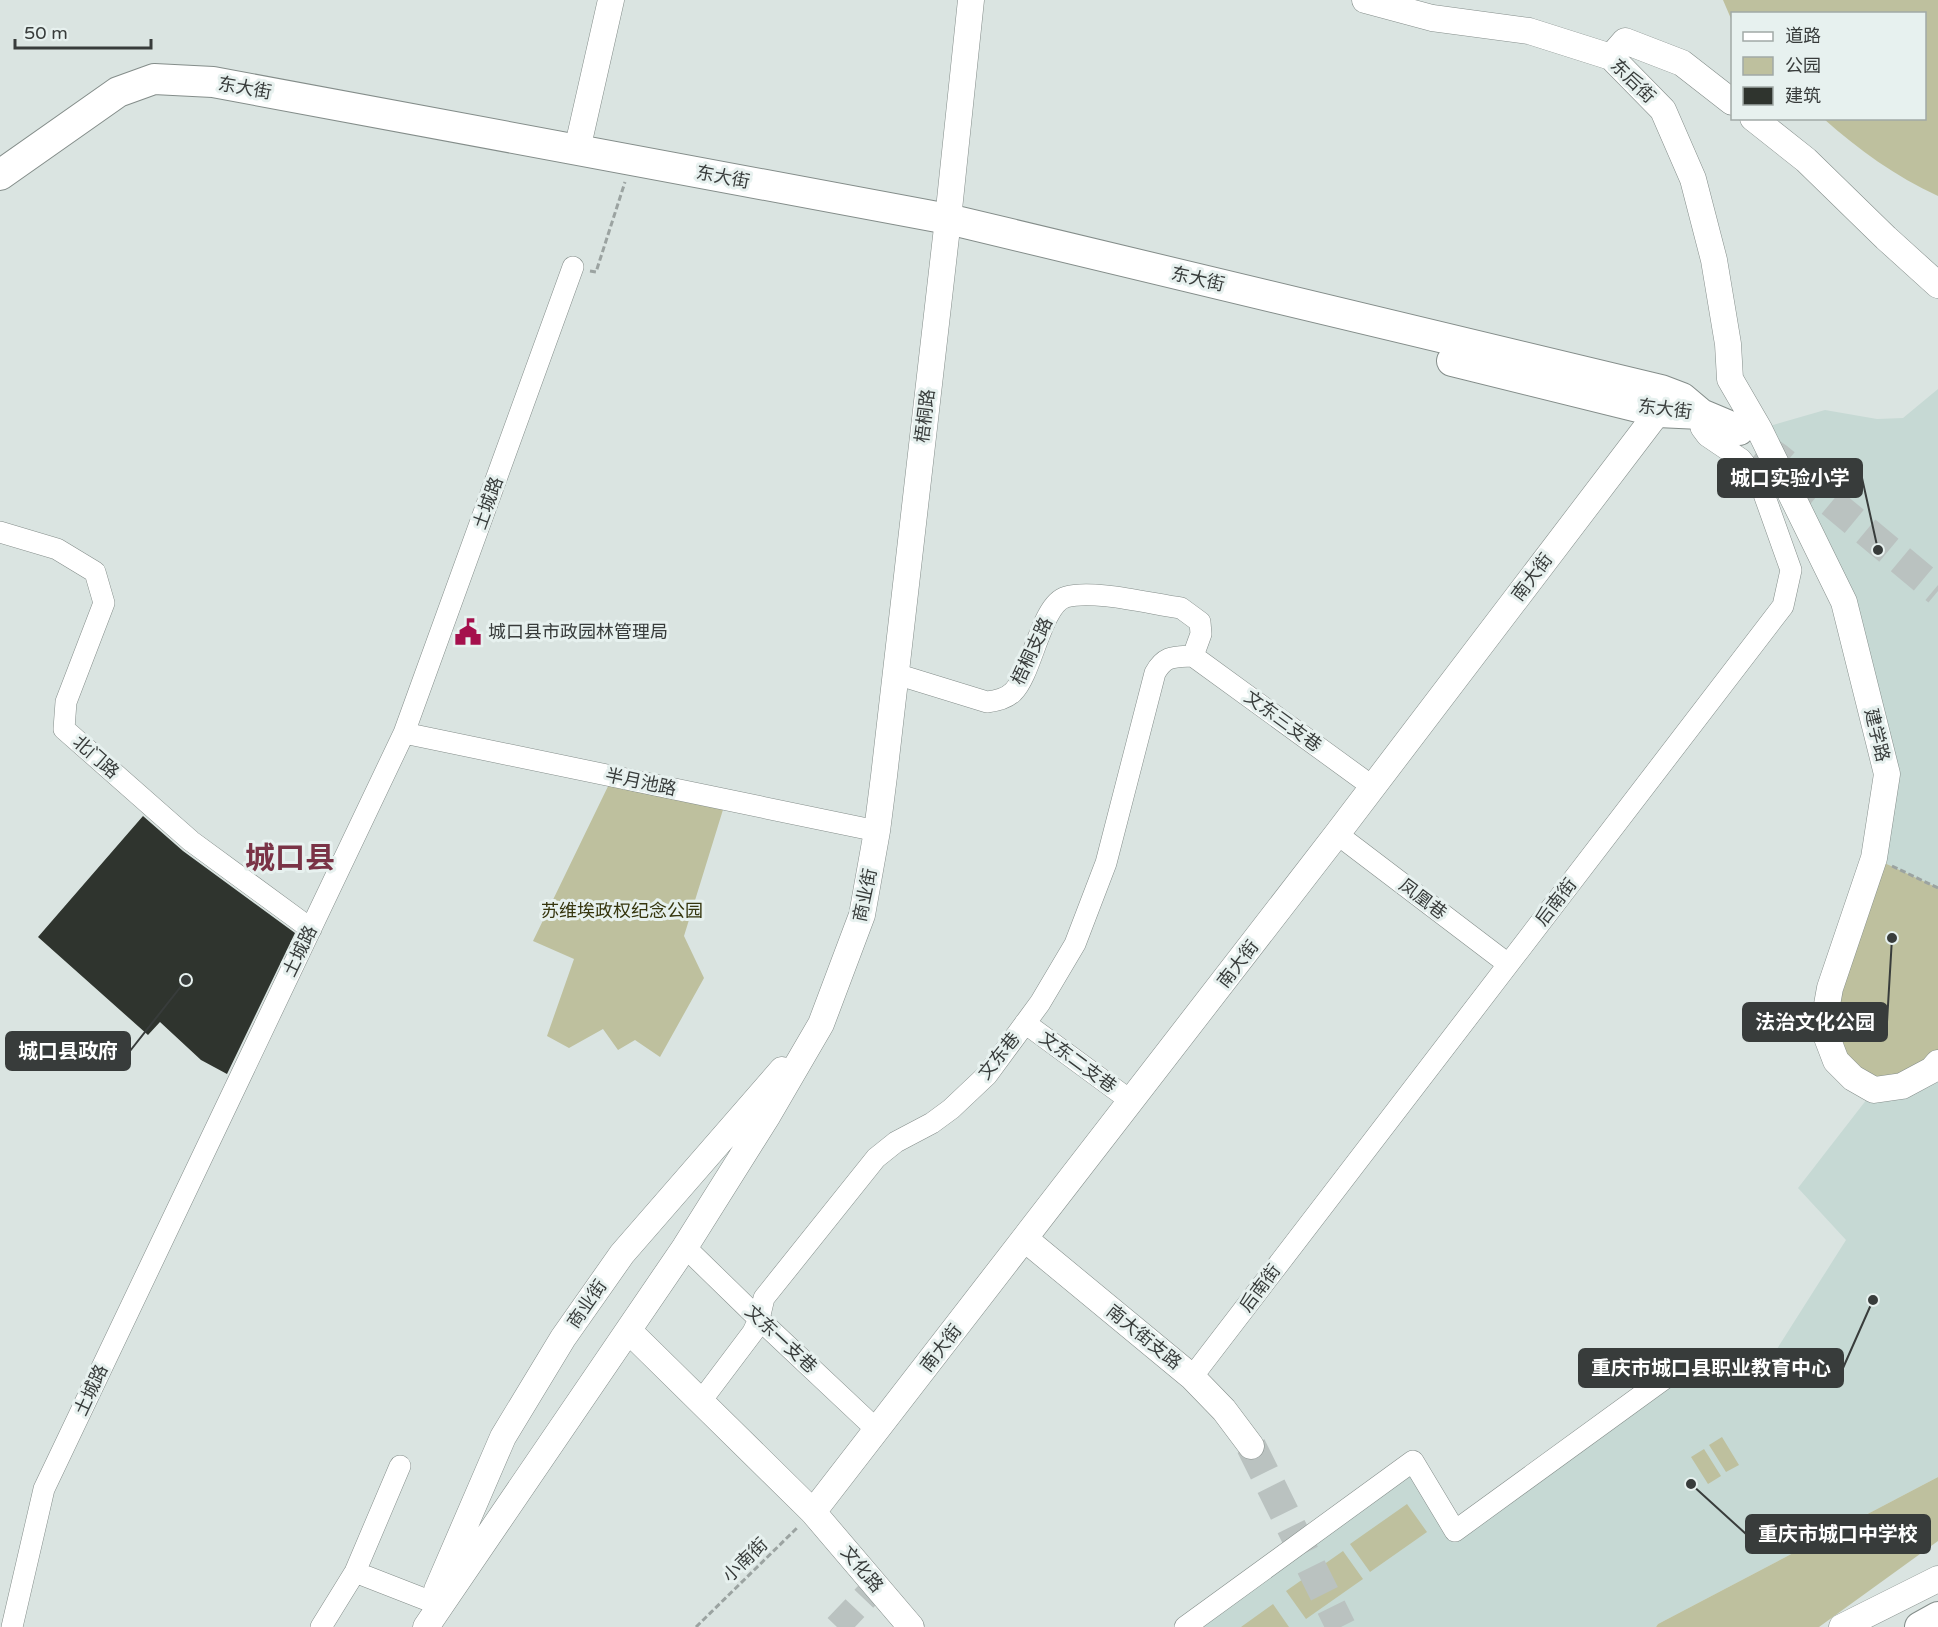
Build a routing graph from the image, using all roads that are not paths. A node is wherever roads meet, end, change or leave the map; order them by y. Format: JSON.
{"nodes":[{"id":1,"x":611,"y":0,"type":"edge"},
{"id":2,"x":971,"y":0,"type":"edge"},
{"id":3,"x":1365,"y":0,"type":"edge"},
{"id":4,"x":1611,"y":57,"type":"junction"},
{"id":5,"x":1731,"y":101,"type":"edge"},
{"id":6,"x":1756,"y":120,"type":"edge"},
{"id":7,"x":577,"y":150,"type":"junction"},
{"id":8,"x":0,"y":175,"type":"edge"},
{"id":9,"x":0,"y":195,"type":"edge"},
{"id":10,"x":947,"y":227,"type":"junction"},
{"id":11,"x":573,"y":267,"type":"road end"},
{"id":12,"x":1938,"y":285,"type":"edge"},
{"id":13,"x":1728,"y":344,"type":"joint"},
{"id":14,"x":1658,"y":412,"type":"junction"},
{"id":15,"x":1701,"y":414,"type":"junction"},
{"id":16,"x":1739,"y":430,"type":"tunnel mouth"},
{"id":17,"x":0,"y":532,"type":"edge"},
{"id":18,"x":1193,"y":656,"type":"junction"},
{"id":19,"x":896,"y":674,"type":"junction"},
{"id":20,"x":404,"y":734,"type":"junction"},
{"id":21,"x":1373,"y":787,"type":"junction"},
{"id":22,"x":877,"y":831,"type":"junction"},
{"id":23,"x":1337,"y":834,"type":"junction"},
{"id":24,"x":311,"y":929,"type":"junction"},
{"id":25,"x":1508,"y":964,"type":"junction"},
{"id":26,"x":1025,"y":1023,"type":"junction"},
{"id":27,"x":821,"y":1024,"type":"junction"},
{"id":28,"x":1938,"y":1063,"type":"edge"},
{"id":29,"x":1131,"y":1101,"type":"junction"},
{"id":30,"x":1025,"y":1239,"type":"junction"},
{"id":31,"x":685,"y":1247,"type":"junction"},
{"id":32,"x":759,"y":1319,"type":"junction"},
{"id":33,"x":629,"y":1331,"type":"junction"},
{"id":34,"x":1675,"y":1371,"type":"dead end"},
{"id":35,"x":1192,"y":1377,"type":"junction"},
{"id":36,"x":701,"y":1401,"type":"junction"},
{"id":37,"x":877,"y":1430,"type":"junction"},
{"id":38,"x":1251,"y":1446,"type":"tunnel mouth"},
{"id":39,"x":400,"y":1466,"type":"dead end"},
{"id":40,"x":813,"y":1512,"type":"junction"},
{"id":41,"x":355,"y":1572,"type":"junction"},
{"id":42,"x":1938,"y":1579,"type":"edge"},
{"id":43,"x":432,"y":1602,"type":"junction"},
{"id":44,"x":1938,"y":1617,"type":"edge"},
{"id":45,"x":12,"y":1627,"type":"edge"},
{"id":46,"x":321,"y":1627,"type":"edge"},
{"id":47,"x":421,"y":1627,"type":"edge"},
{"id":48,"x":426,"y":1627,"type":"edge"},
{"id":49,"x":911,"y":1627,"type":"edge"},
{"id":50,"x":1185,"y":1627,"type":"edge"},
{"id":51,"x":1842,"y":1627,"type":"edge"},
{"id":52,"x":1920,"y":1627,"type":"edge"}],
"edges":[{"from":1,"to":7,"type":"street"},
{"from":2,"to":10,"type":"street","name":"梧桐路"},
{"from":3,"to":4,"type":"street","name":"东后街"},
{"from":4,"to":5,"type":"street"},
{"from":4,"to":13,"type":"street","name":"东后街"},
{"from":6,"to":12,"type":"street"},
{"from":7,"to":8,"type":"main road","name":"东大街"},
{"from":7,"to":10,"type":"main road","name":"东大街"},
{"from":9,"to":10,"type":"main road","name":"东大街"},
{"from":10,"to":14,"type":"main road","name":"东大街"},
{"from":10,"to":15,"type":"main road","name":"东大街"},
{"from":10,"to":19,"type":"street","name":"梧桐路"},
{"from":11,"to":20,"type":"street","name":"土城路"},
{"from":13,"to":28,"type":"street","name":"建学路"},
{"from":14,"to":15,"type":"main road","name":"东大街"},
{"from":14,"to":21,"type":"street","name":"南大街"},
{"from":15,"to":16,"type":"main road"},
{"from":15,"to":25,"type":"street","name":"后南街"},
{"from":17,"to":24,"type":"street","name":"北门路"},
{"from":18,"to":19,"type":"street","name":"梧桐支路"},
{"from":18,"to":21,"type":"street","name":"文东三支巷"},
{"from":18,"to":26,"type":"street","name":"文东巷"},
{"from":19,"to":22,"type":"street","name":"梧桐路"},
{"from":20,"to":22,"type":"street","name":"半月池路"},
{"from":20,"to":24,"type":"street","name":"土城路"},
{"from":21,"to":23,"type":"street","name":"南大街"},
{"from":22,"to":27,"type":"street","name":"商业街"},
{"from":23,"to":25,"type":"street","name":"凤凰巷"},
{"from":23,"to":29,"type":"street","name":"南大街"},
{"from":24,"to":45,"type":"street","name":"土城路"},
{"from":25,"to":35,"type":"street","name":"后南街"},
{"from":26,"to":29,"type":"street","name":"文东二支巷"},
{"from":26,"to":32,"type":"street","name":"文东巷"},
{"from":27,"to":31,"type":"street","name":"商业街"},
{"from":27,"to":43,"type":"street","name":"商业街"},
{"from":29,"to":30,"type":"street","name":"南大街"},
{"from":30,"to":35,"type":"street","name":"南大街支路"},
{"from":30,"to":37,"type":"street","name":"南大街"},
{"from":31,"to":32,"type":"street","name":"文东一支巷"},
{"from":31,"to":33,"type":"street","name":"商业街"},
{"from":32,"to":36,"type":"street","name":"文东巷"},
{"from":32,"to":37,"type":"street","name":"文东一支巷"},
{"from":33,"to":36,"type":"street","name":"文化路"},
{"from":33,"to":48,"type":"street","name":"商业街"},
{"from":34,"to":50,"type":"street"},
{"from":35,"to":38,"type":"street","name":"南大街支路"},
{"from":36,"to":40,"type":"street","name":"文化路"},
{"from":37,"to":40,"type":"street","name":"南大街"},
{"from":39,"to":41,"type":"street"},
{"from":40,"to":49,"type":"street","name":"文化路"},
{"from":41,"to":43,"type":"street"},
{"from":41,"to":46,"type":"street"},
{"from":42,"to":51,"type":"street"},
{"from":43,"to":47,"type":"street","name":"商业街"},
{"from":44,"to":52,"type":"main road"}]}
